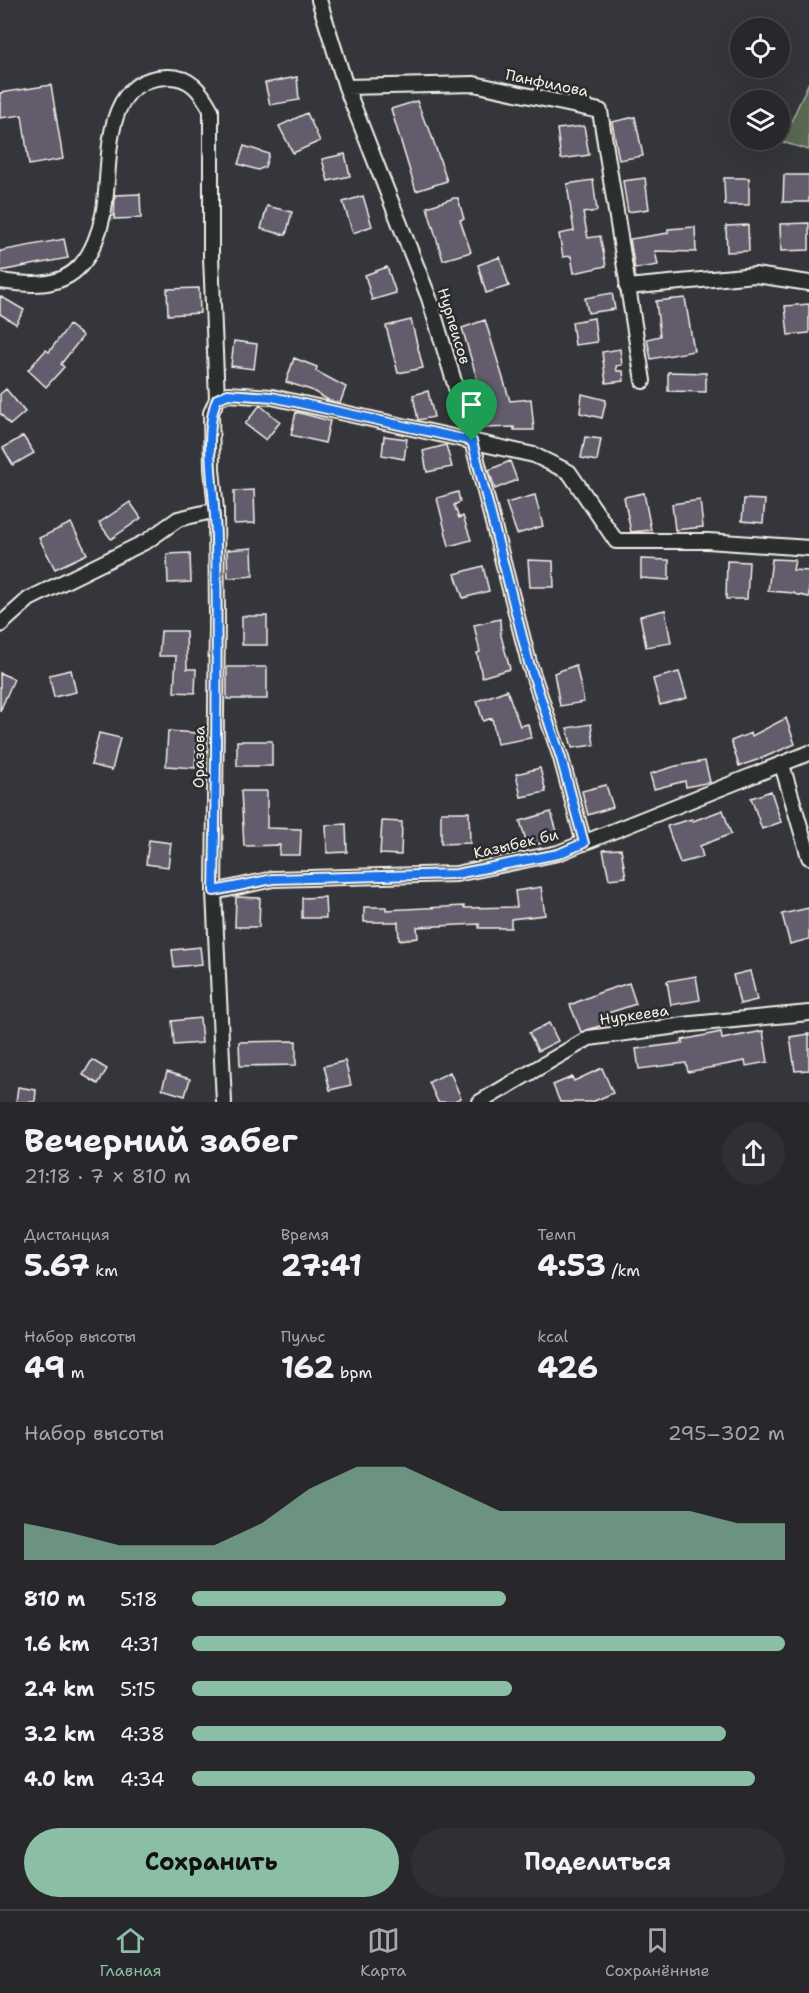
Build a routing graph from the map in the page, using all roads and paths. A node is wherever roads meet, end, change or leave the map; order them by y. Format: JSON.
{"nodes":[{"id":1,"x":319,"y":0,"type":"edge"},
{"id":2,"x":346,"y":87,"type":"junction"},
{"id":3,"x":0,"y":281,"type":"edge"},
{"id":4,"x":809,"y":283,"type":"edge"},
{"id":5,"x":627,"y":287,"type":"junction"},
{"id":6,"x":643,"y":381,"type":"dead end"},
{"id":7,"x":217,"y":399,"type":"junction"},
{"id":8,"x":472,"y":441,"type":"junction"},
{"id":9,"x":216,"y":510,"type":"junction"},
{"id":10,"x":809,"y":548,"type":"edge"},
{"id":11,"x":0,"y":625,"type":"edge"},
{"id":12,"x":809,"y":753,"type":"edge"},
{"id":13,"x":782,"y":765,"type":"junction"},
{"id":14,"x":584,"y":843,"type":"junction"},
{"id":15,"x":809,"y":857,"type":"edge"},
{"id":16,"x":214,"y":891,"type":"junction"},
{"id":17,"x":809,"y":1013,"type":"edge"},
{"id":18,"x":224,"y":1102,"type":"edge"},
{"id":19,"x":480,"y":1102,"type":"edge"}],
"edges":[{"from":1,"to":2,"type":"street","name":"Нурпеисов"},
{"from":2,"to":5,"type":"street","name":"Панфилова"},
{"from":2,"to":8,"type":"street","name":"Нурпеисов"},
{"from":3,"to":7,"type":"street"},
{"from":4,"to":5,"type":"street"},
{"from":5,"to":6,"type":"street","name":"Панфилова"},
{"from":7,"to":8,"type":"street"},
{"from":7,"to":9,"type":"street","name":"Оразова"},
{"from":8,"to":10,"type":"street"},
{"from":8,"to":14,"type":"street","name":"Нурпеисов"},
{"from":9,"to":11,"type":"street"},
{"from":9,"to":16,"type":"street","name":"Оразова"},
{"from":12,"to":13,"type":"street","name":"Казыбек би"},
{"from":13,"to":14,"type":"street","name":"Казыбек би"},
{"from":13,"to":15,"type":"street"},
{"from":14,"to":16,"type":"street","name":"Казыбек би"},
{"from":16,"to":18,"type":"street","name":"Оразова"},
{"from":17,"to":19,"type":"street","name":"Нуркеева"}]}
